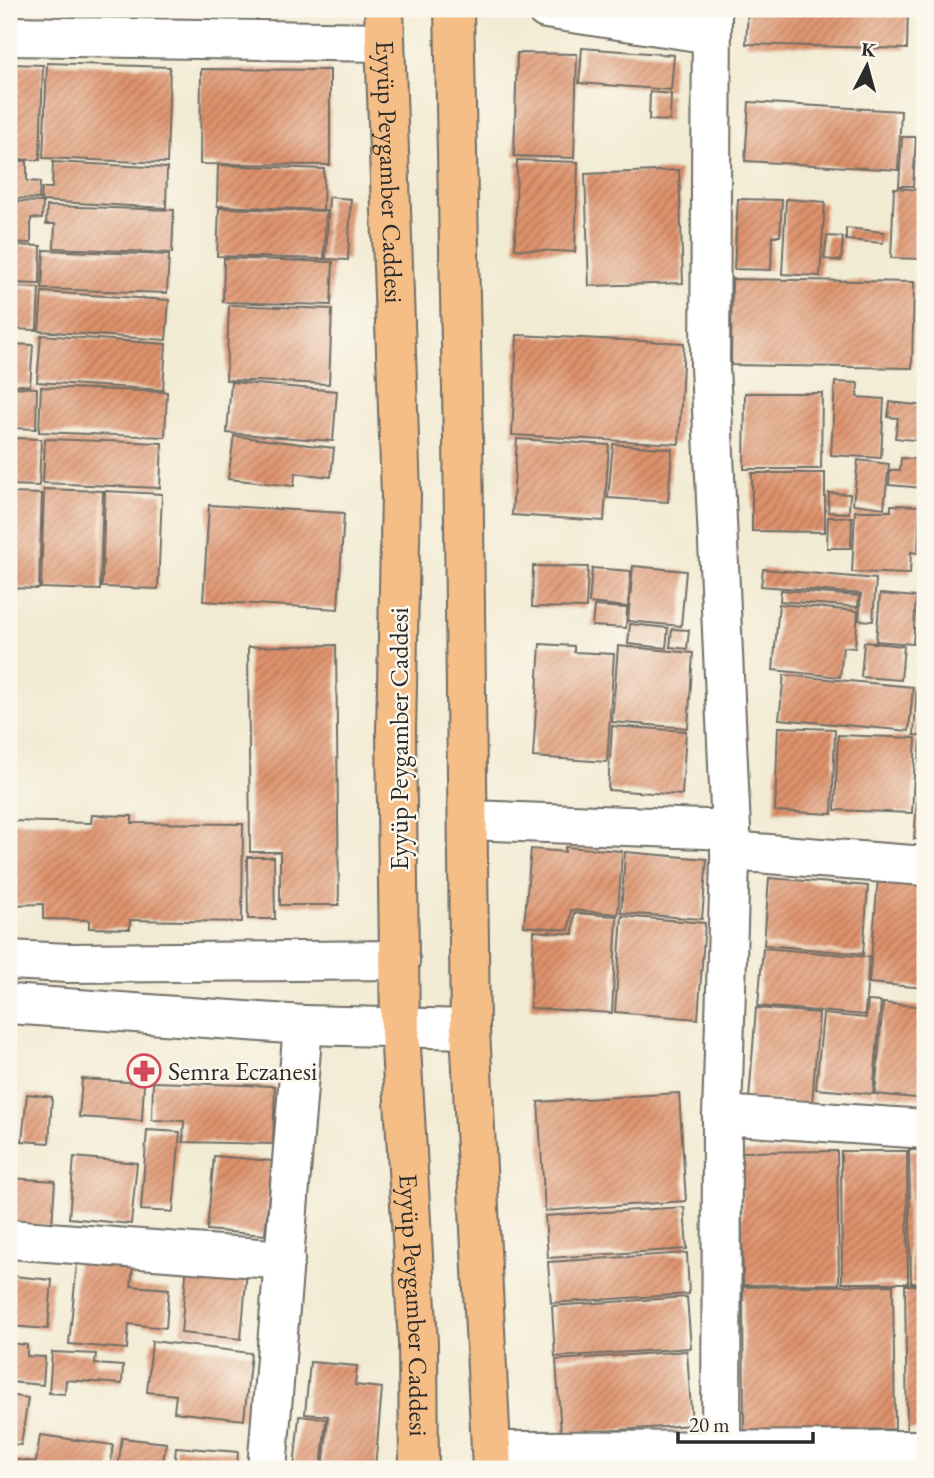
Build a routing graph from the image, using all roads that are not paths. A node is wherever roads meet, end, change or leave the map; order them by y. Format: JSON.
{"nodes":[{"id":1,"x":454,"y":9,"type":"edge"},
{"id":2,"x":546,"y":9,"type":"edge"},
{"id":3,"x":711,"y":21,"type":"edge"},
{"id":4,"x":384,"y":25,"type":"edge"},
{"id":5,"x":9,"y":36,"type":"edge"},
{"id":6,"x":469,"y":820,"type":"junction"},
{"id":7,"x":730,"y":841,"type":"junction"},
{"id":8,"x":925,"y":866,"type":"edge"},
{"id":9,"x":9,"y":960,"type":"edge"},
{"id":10,"x":400,"y":960,"type":"junction"},
{"id":11,"x":9,"y":1004,"type":"edge"},
{"id":12,"x":303,"y":1025,"type":"junction"},
{"id":13,"x":470,"y":1029,"type":"junction"},
{"id":14,"x":400,"y":1030,"type":"junction"},
{"id":15,"x":722,"y":1115,"type":"junction"},
{"id":16,"x":925,"y":1129,"type":"edge"},
{"id":17,"x":9,"y":1239,"type":"edge"},
{"id":18,"x":285,"y":1260,"type":"junction"},
{"id":19,"x":925,"y":1450,"type":"edge"},
{"id":20,"x":492,"y":1460,"type":"edge"},
{"id":21,"x":721,"y":1460,"type":"edge"},
{"id":22,"x":267,"y":1469,"type":"edge"},
{"id":23,"x":419,"y":1469,"type":"edge"}],
"edges":[{"from":1,"to":6,"type":"main road"},
{"from":2,"to":3,"type":"street"},
{"from":3,"to":7,"type":"street"},
{"from":4,"to":5,"type":"street"},
{"from":4,"to":10,"type":"main road","name":"Eyyüp Peygamber Caddesi"},
{"from":6,"to":7,"type":"street"},
{"from":6,"to":13,"type":"main road"},
{"from":7,"to":8,"type":"street"},
{"from":7,"to":15,"type":"street"},
{"from":9,"to":10,"type":"street"},
{"from":10,"to":14,"type":"main road","name":"Eyyüp Peygamber Caddesi"},
{"from":11,"to":12,"type":"street"},
{"from":12,"to":14,"type":"street"},
{"from":12,"to":18,"type":"street"},
{"from":13,"to":14,"type":"street"},
{"from":13,"to":20,"type":"main road"},
{"from":14,"to":23,"type":"main road","name":"Eyyüp Peygamber Caddesi"},
{"from":15,"to":16,"type":"street"},
{"from":15,"to":21,"type":"street"},
{"from":17,"to":18,"type":"street"},
{"from":18,"to":22,"type":"street"},
{"from":19,"to":21,"type":"street"},
{"from":20,"to":21,"type":"street"}]}
